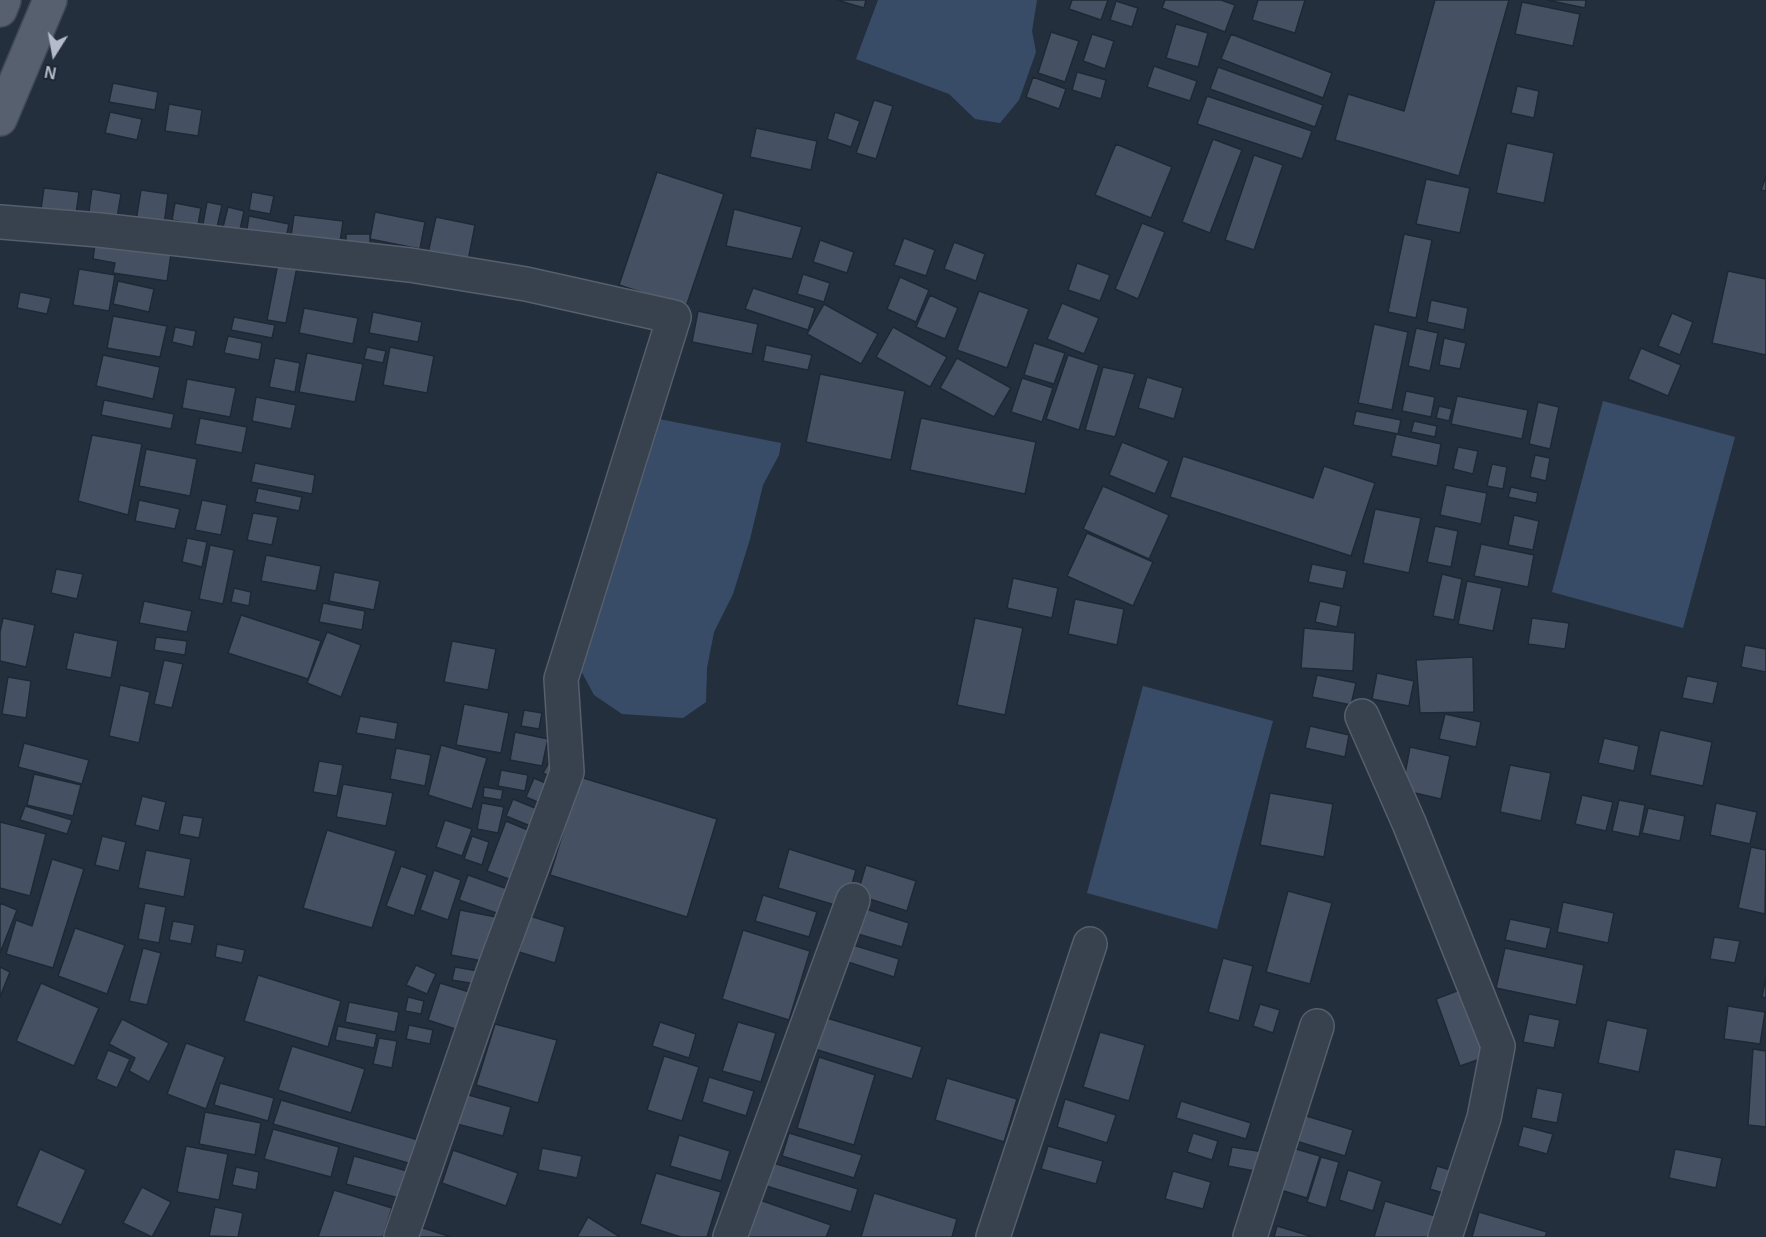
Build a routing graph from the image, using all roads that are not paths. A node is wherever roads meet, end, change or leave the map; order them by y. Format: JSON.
{"nodes":[{"id":1,"x":4,"y":0,"type":"edge"},
{"id":2,"x":50,"y":0,"type":"edge"},
{"id":3,"x":0,"y":10,"type":"edge"},
{"id":4,"x":0,"y":118,"type":"edge"},
{"id":5,"x":0,"y":222,"type":"edge"},
{"id":6,"x":1362,"y":716,"type":"dead end"},
{"id":7,"x":853,"y":900,"type":"dead end"},
{"id":8,"x":1090,"y":944,"type":"dead end"},
{"id":9,"x":1317,"y":1026,"type":"dead end"},
{"id":10,"x":401,"y":1237,"type":"edge"},
{"id":11,"x":730,"y":1237,"type":"edge"},
{"id":12,"x":993,"y":1237,"type":"edge"},
{"id":13,"x":1250,"y":1237,"type":"edge"},
{"id":14,"x":1444,"y":1237,"type":"edge"}],
"edges":[{"from":1,"to":3,"type":"main road"},
{"from":2,"to":4,"type":"main road"},
{"from":5,"to":10,"type":"street"},
{"from":6,"to":14,"type":"street"},
{"from":7,"to":11,"type":"street"},
{"from":8,"to":12,"type":"street"},
{"from":9,"to":13,"type":"street"}]}
